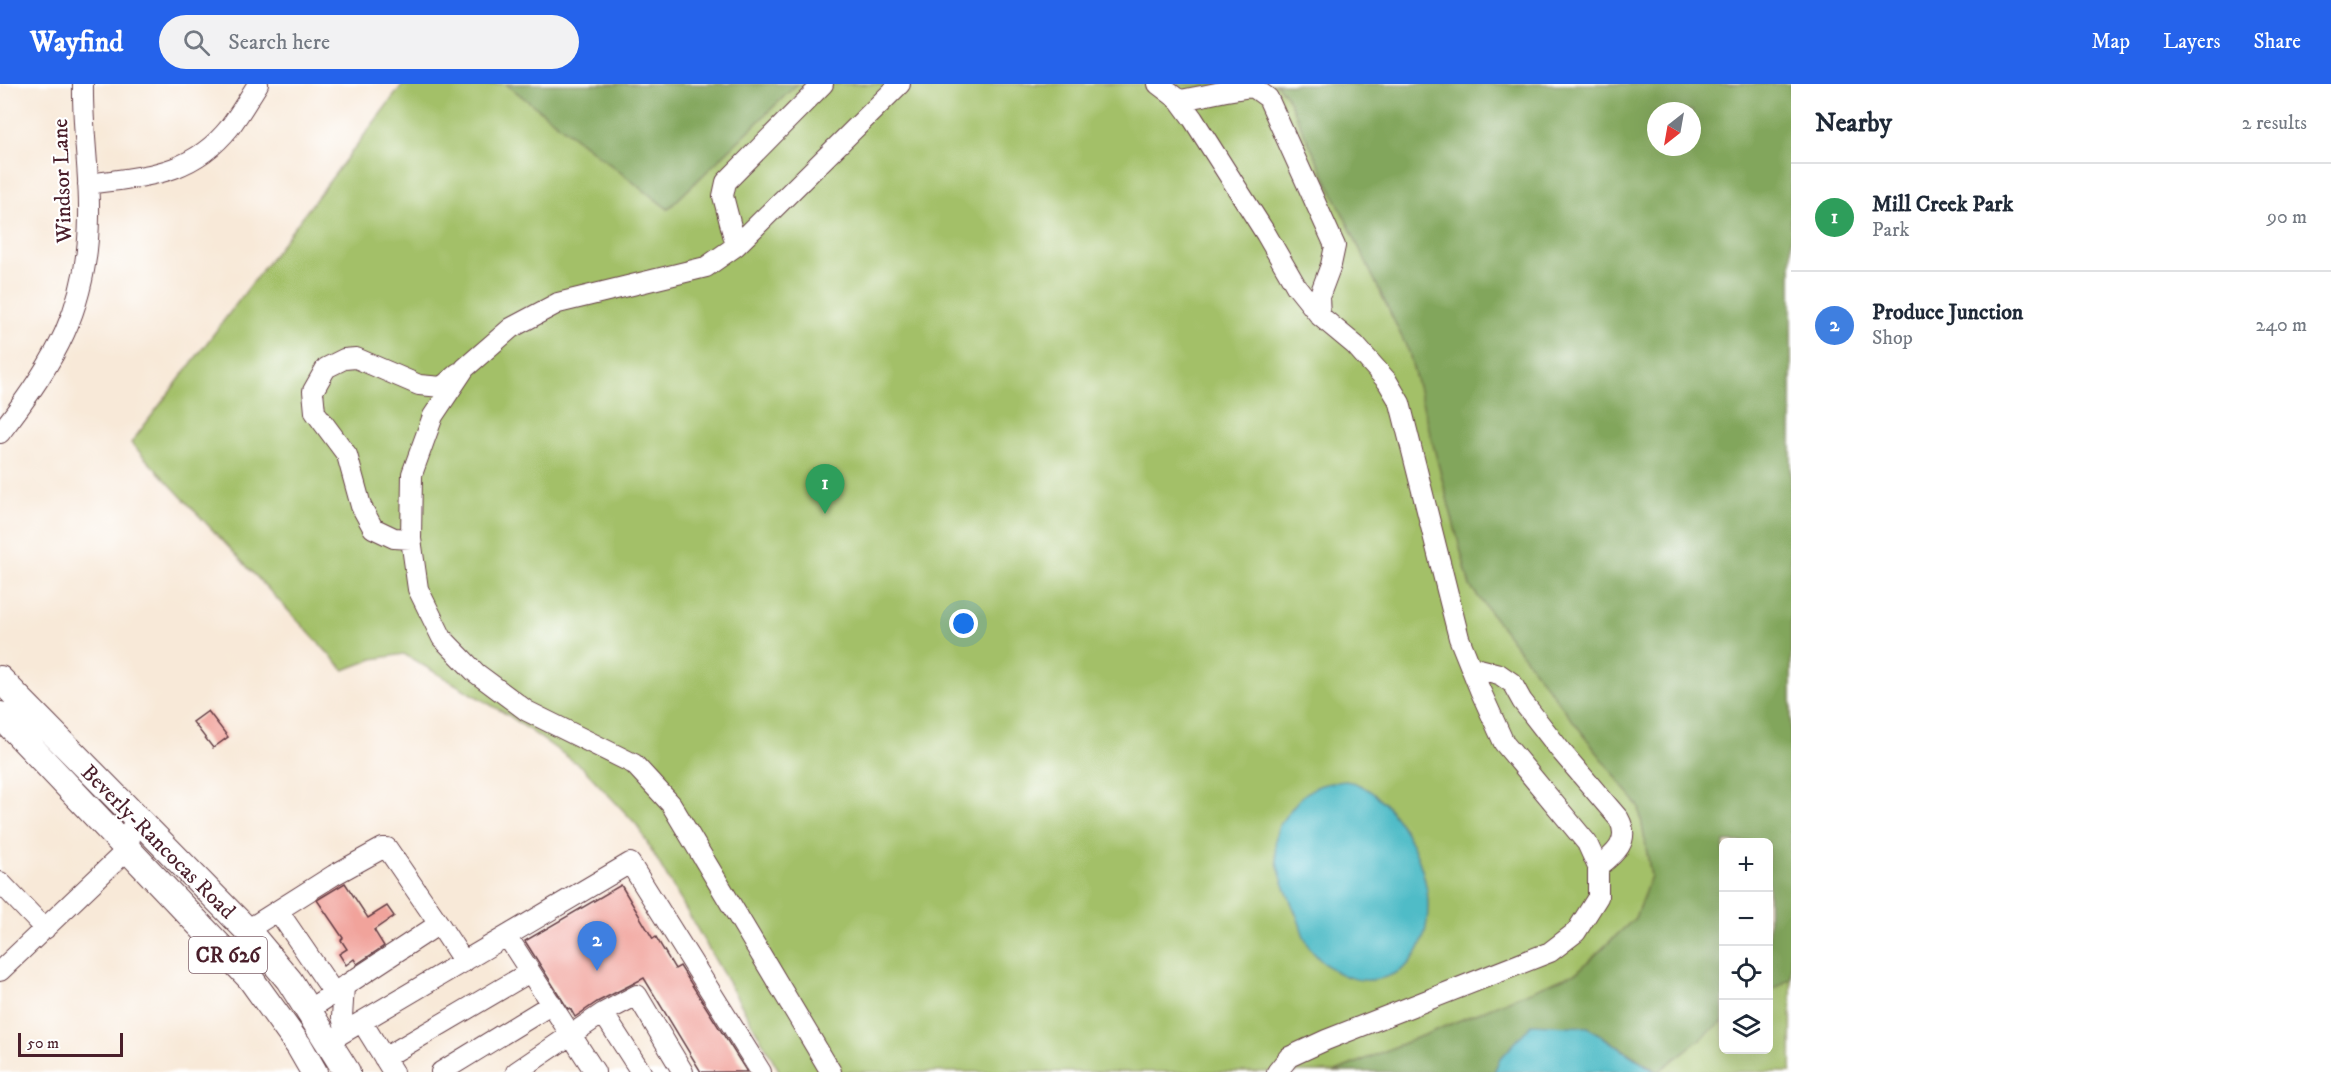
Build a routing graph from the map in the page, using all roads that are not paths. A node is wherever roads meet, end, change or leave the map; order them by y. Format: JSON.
{"nodes":[{"id":1,"x":83,"y":84,"type":"edge"},
{"id":2,"x":258,"y":84,"type":"edge"},
{"id":3,"x":823,"y":84,"type":"edge"},
{"id":4,"x":900,"y":84,"type":"edge"},
{"id":5,"x":1158,"y":84,"type":"edge"},
{"id":6,"x":1179,"y":100,"type":"junction"},
{"id":7,"x":88,"y":184,"type":"junction"},
{"id":8,"x":736,"y":246,"type":"junction"},
{"id":9,"x":1320,"y":316,"type":"junction"},
{"id":10,"x":465,"y":368,"type":"junction"},
{"id":11,"x":0,"y":433,"type":"edge"},
{"id":12,"x":411,"y":539,"type":"junction"},
{"id":13,"x":1471,"y":667,"type":"junction"},
{"id":14,"x":0,"y":679,"type":"edge"},
{"id":15,"x":0,"y":715,"type":"edge"},
{"id":16,"x":134,"y":817,"type":"junction"},
{"id":17,"x":128,"y":849,"type":"junction"},
{"id":18,"x":1598,"y":867,"type":"junction"},
{"id":19,"x":0,"y":882,"type":"edge"},
{"id":20,"x":278,"y":911,"type":"junction"},
{"id":21,"x":439,"y":924,"type":"junction"},
{"id":22,"x":45,"y":929,"type":"junction"},
{"id":23,"x":247,"y":930,"type":"junction"},
{"id":24,"x":507,"y":936,"type":"junction"},
{"id":25,"x":464,"y":962,"type":"junction"},
{"id":26,"x":0,"y":970,"type":"edge"},
{"id":27,"x":531,"y":972,"type":"junction"},
{"id":28,"x":339,"y":990,"type":"junction"},
{"id":29,"x":552,"y":1004,"type":"junction"},
{"id":30,"x":308,"y":1010,"type":"junction"},
{"id":31,"x":603,"y":1013,"type":"junction"},
{"id":32,"x":345,"y":1031,"type":"junction"},
{"id":33,"x":571,"y":1035,"type":"junction"},
{"id":34,"x":544,"y":1064,"type":"edge"},
{"id":35,"x":389,"y":1065,"type":"edge"},
{"id":36,"x":314,"y":1072,"type":"edge"},
{"id":37,"x":347,"y":1072,"type":"edge"},
{"id":38,"x":441,"y":1072,"type":"edge"},
{"id":39,"x":516,"y":1072,"type":"edge"},
{"id":40,"x":595,"y":1072,"type":"edge"},
{"id":41,"x":641,"y":1072,"type":"edge"},
{"id":42,"x":683,"y":1072,"type":"edge"},
{"id":43,"x":761,"y":1072,"type":"edge"},
{"id":44,"x":831,"y":1072,"type":"edge"},
{"id":45,"x":1277,"y":1072,"type":"edge"}],
"edges":[{"from":1,"to":7,"type":"street","name":"Windsor Lane"},
{"from":2,"to":7,"type":"street"},
{"from":3,"to":8,"type":"street"},
{"from":4,"to":8,"type":"street"},
{"from":5,"to":6,"type":"street"},
{"from":6,"to":9,"type":"street"},
{"from":6,"to":9,"type":"street"},
{"from":7,"to":11,"type":"street","name":"Windsor Lane"},
{"from":8,"to":10,"type":"street"},
{"from":9,"to":13,"type":"street"},
{"from":10,"to":12,"type":"street"},
{"from":10,"to":12,"type":"street"},
{"from":12,"to":44,"type":"street"},
{"from":13,"to":18,"type":"street"},
{"from":13,"to":18,"type":"street"},
{"from":14,"to":16,"type":"main road","name":"Beverly-Rancocas Road","number":"CR 626"},
{"from":15,"to":17,"type":"main road","name":"Beverly-Rancocas Road","number":"CR 626"},
{"from":16,"to":17,"type":"street"},
{"from":16,"to":23,"type":"main road","name":"Beverly-Rancocas Road","number":"CR 626"},
{"from":17,"to":22,"type":"street"},
{"from":17,"to":36,"type":"main road","name":"Beverly-Rancocas Road","number":"CR 626"},
{"from":18,"to":45,"type":"street"},
{"from":19,"to":22,"type":"street"},
{"from":20,"to":21,"type":"street"},
{"from":20,"to":23,"type":"street"},
{"from":20,"to":28,"type":"street"},
{"from":21,"to":25,"type":"street"},
{"from":21,"to":28,"type":"street"},
{"from":22,"to":26,"type":"street"},
{"from":23,"to":30,"type":"main road","name":"Beverly-Rancocas Road","number":"CR 626"},
{"from":24,"to":25,"type":"street"},
{"from":24,"to":27,"type":"street"},
{"from":24,"to":43,"type":"street"},
{"from":25,"to":32,"type":"street"},
{"from":27,"to":29,"type":"street"},
{"from":27,"to":35,"type":"street"},
{"from":28,"to":30,"type":"street"},
{"from":28,"to":32,"type":"street"},
{"from":29,"to":33,"type":"street"},
{"from":29,"to":38,"type":"street"},
{"from":30,"to":32,"type":"main road","name":"Beverly-Rancocas Road","number":"CR 626"},
{"from":31,"to":33,"type":"street"},
{"from":31,"to":41,"type":"street"},
{"from":31,"to":42,"type":"street"},
{"from":32,"to":35,"type":"street"},
{"from":32,"to":37,"type":"main road","name":"Beverly-Rancocas Road","number":"CR 626"},
{"from":33,"to":34,"type":"street"},
{"from":33,"to":40,"type":"street"},
{"from":34,"to":39,"type":"street"}]}
